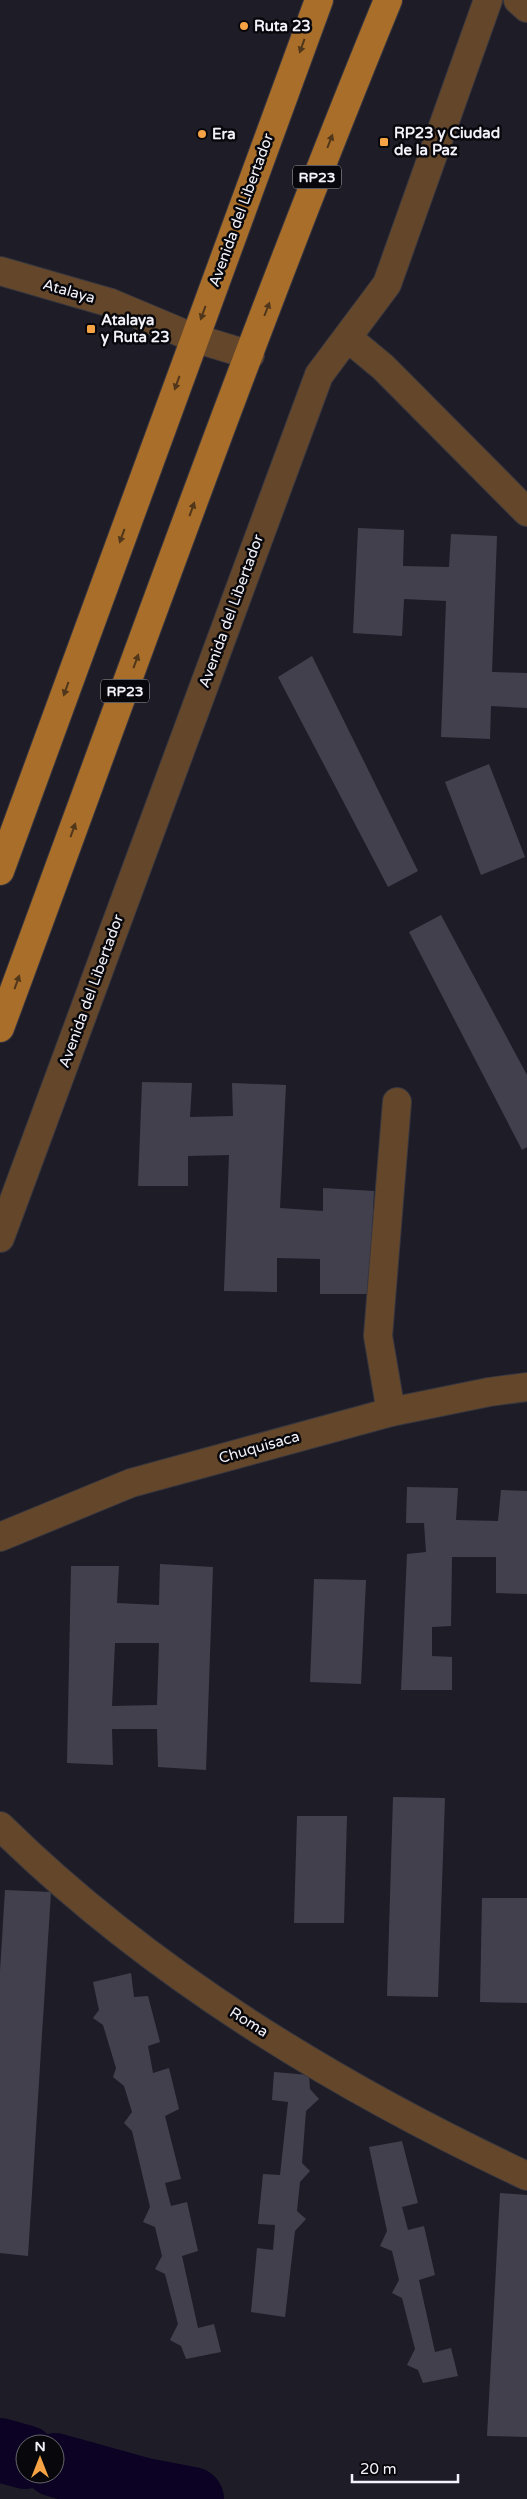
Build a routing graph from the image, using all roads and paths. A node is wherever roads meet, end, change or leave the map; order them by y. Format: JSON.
{"nodes":[{"id":1,"x":319,"y":0,"type":"edge"},
{"id":2,"x":388,"y":0,"type":"edge"},
{"id":3,"x":488,"y":0,"type":"edge"},
{"id":4,"x":518,"y":0,"type":"edge"},
{"id":5,"x":527,"y":8,"type":"edge"},
{"id":6,"x":0,"y":271,"type":"edge"},
{"id":7,"x":194,"y":338,"type":"junction"},
{"id":8,"x":348,"y":338,"type":"junction"},
{"id":9,"x":250,"y":355,"type":"junction"},
{"id":10,"x":527,"y":512,"type":"edge"},
{"id":11,"x":0,"y":872,"type":"edge"},
{"id":12,"x":0,"y":1028,"type":"edge"},
{"id":13,"x":397,"y":1102,"type":"dead end"},
{"id":14,"x":0,"y":1238,"type":"edge"},
{"id":15,"x":527,"y":1387,"type":"edge"},
{"id":16,"x":391,"y":1412,"type":"junction"},
{"id":17,"x":0,"y":1537,"type":"edge"},
{"id":18,"x":0,"y":1826,"type":"edge"},
{"id":19,"x":527,"y":2176,"type":"edge"}],
"edges":[{"from":1,"to":7,"type":"main road","name":"Avenida del Libertador","one_way":true},
{"from":9,"to":2,"type":"main road","number":"RP23","one_way":true},
{"from":3,"to":8,"type":"street","name":"Avenida del Libertador"},
{"from":4,"to":5,"type":"street"},
{"from":6,"to":7,"type":"street","name":"Atalaya"},
{"from":7,"to":9,"type":"street","name":"Atalaya"},
{"from":7,"to":11,"type":"main road","name":"Avenida del Libertador","one_way":true},
{"from":8,"to":10,"type":"street"},
{"from":8,"to":14,"type":"street","name":"Avenida del Libertador"},
{"from":12,"to":9,"type":"main road","number":"RP23","one_way":true},
{"from":13,"to":16,"type":"street"},
{"from":15,"to":16,"type":"street","name":"Chuquisaca"},
{"from":16,"to":17,"type":"street","name":"Chuquisaca"},
{"from":18,"to":19,"type":"street","name":"Roma"}]}
